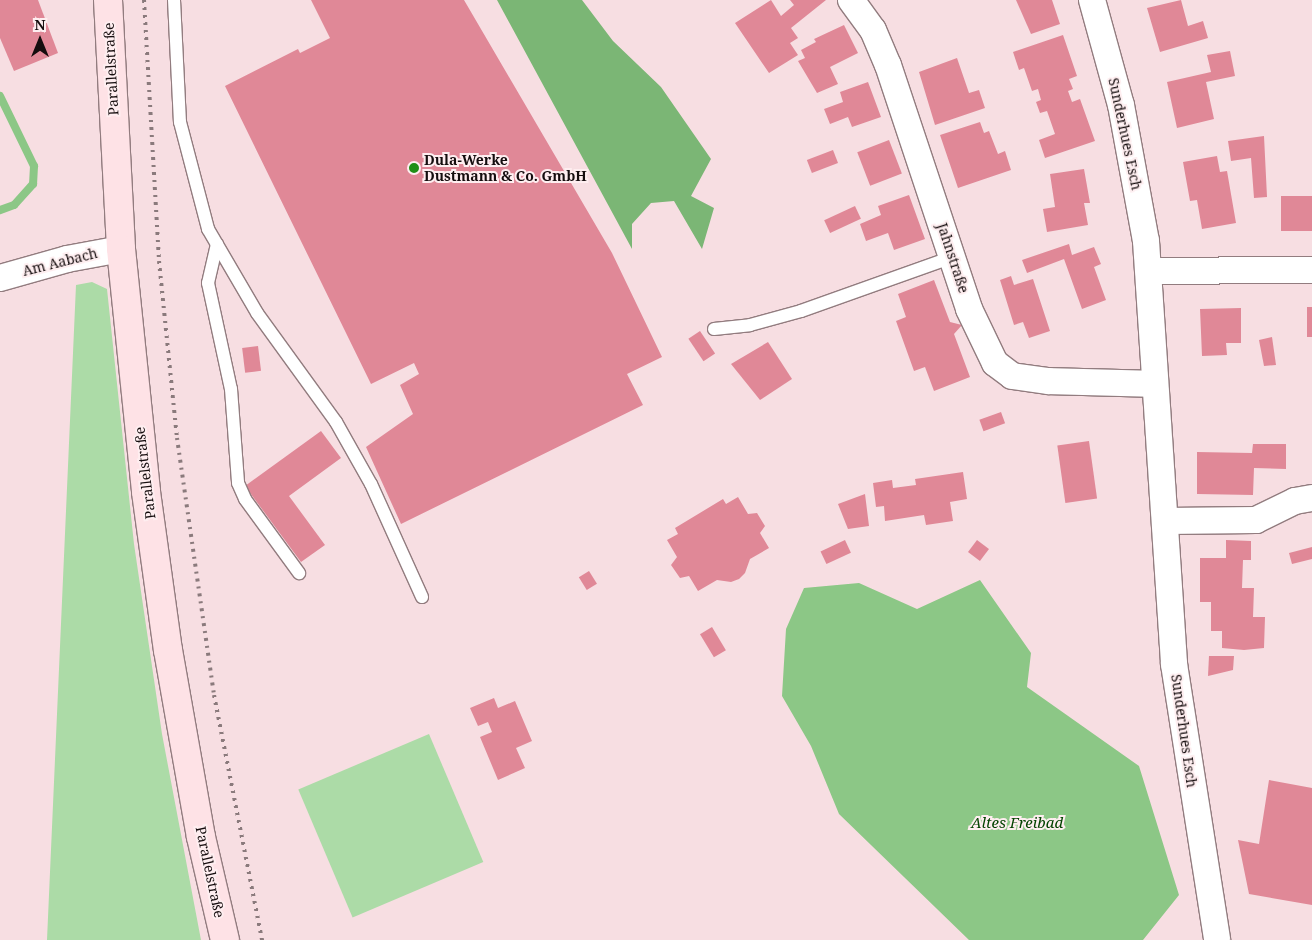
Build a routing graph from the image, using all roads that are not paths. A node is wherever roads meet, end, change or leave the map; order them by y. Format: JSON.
{"nodes":[{"id":1,"x":108,"y":0,"type":"edge"},
{"id":2,"x":174,"y":0,"type":"edge"},
{"id":3,"x":851,"y":0,"type":"edge"},
{"id":4,"x":1092,"y":0,"type":"edge"},
{"id":5,"x":217,"y":244,"type":"junction"},
{"id":6,"x":121,"y":249,"type":"junction"},
{"id":7,"x":953,"y":257,"type":"junction"},
{"id":8,"x":1312,"y":270,"type":"edge"},
{"id":9,"x":1149,"y":271,"type":"junction"},
{"id":10,"x":0,"y":278,"type":"edge"},
{"id":11,"x":714,"y":329,"type":"dead end"},
{"id":12,"x":1155,"y":384,"type":"junction"},
{"id":13,"x":1312,"y":498,"type":"edge"},
{"id":14,"x":1165,"y":521,"type":"junction"},
{"id":15,"x":299,"y":573,"type":"dead end"},
{"id":16,"x":422,"y":597,"type":"dead end"},
{"id":17,"x":225,"y":940,"type":"edge"},
{"id":18,"x":1217,"y":940,"type":"edge"}],
"edges":[{"from":1,"to":6,"type":"main road","name":"Parallelstraße"},
{"from":2,"to":5,"type":"lane"},
{"from":3,"to":7,"type":"street","name":"Jahnstraße"},
{"from":4,"to":9,"type":"street","name":"Sunderhues Esch"},
{"from":5,"to":15,"type":"lane"},
{"from":5,"to":16,"type":"lane"},
{"from":6,"to":10,"type":"street","name":"Am Aabach"},
{"from":6,"to":17,"type":"main road","name":"Parallelstraße"},
{"from":7,"to":11,"type":"lane"},
{"from":7,"to":12,"type":"street","name":"Jahnstraße"},
{"from":8,"to":9,"type":"street"},
{"from":9,"to":12,"type":"street","name":"Sunderhues Esch"},
{"from":12,"to":14,"type":"street","name":"Sunderhues Esch"},
{"from":13,"to":14,"type":"street"},
{"from":14,"to":18,"type":"street","name":"Sunderhues Esch"}]}
